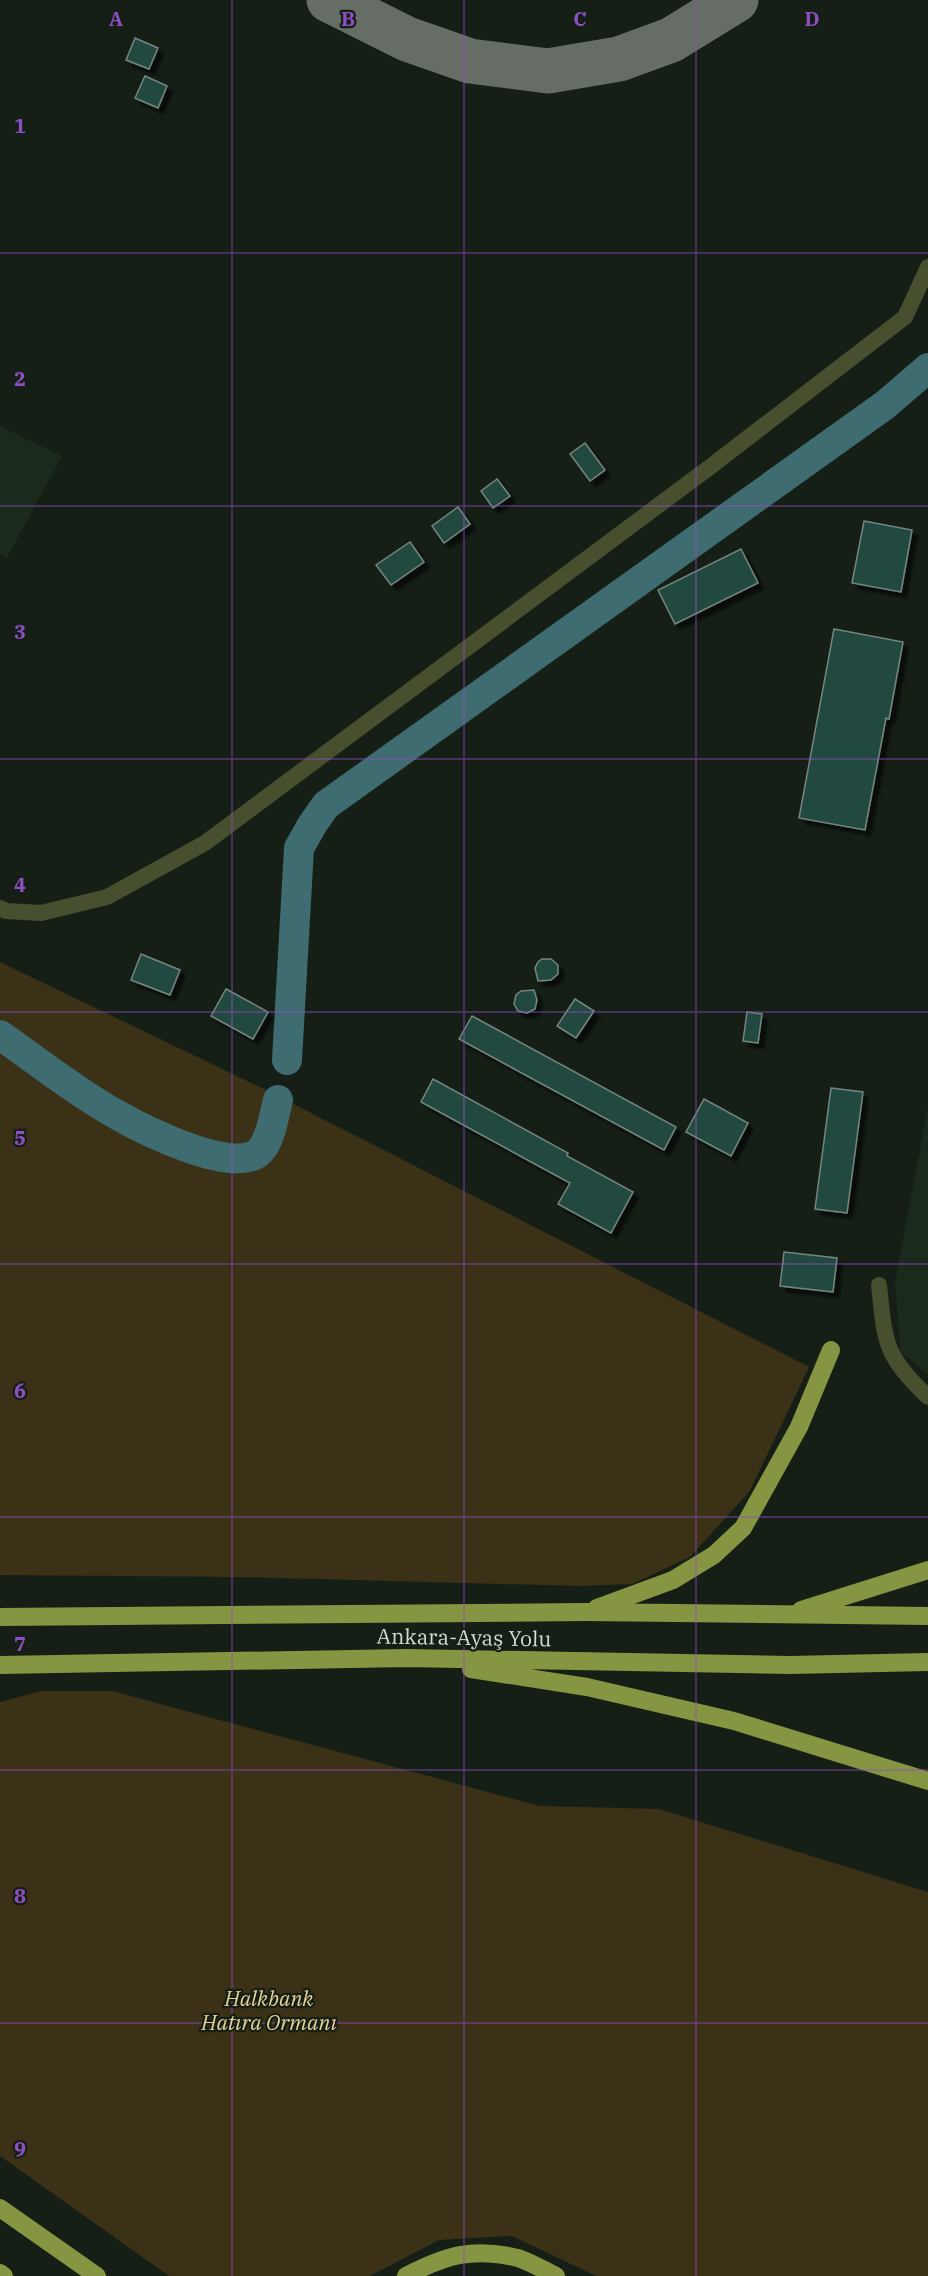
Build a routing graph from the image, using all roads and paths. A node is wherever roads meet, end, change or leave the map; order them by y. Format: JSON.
{"nodes":[{"id":1,"x":928,"y":267,"type":"edge"},
{"id":2,"x":0,"y":908,"type":"edge"},
{"id":3,"x":879,"y":1285,"type":"dead end"},
{"id":4,"x":831,"y":1350,"type":"dead end"},
{"id":5,"x":928,"y":1397,"type":"edge"},
{"id":6,"x":928,"y":1570,"type":"edge"},
{"id":7,"x":0,"y":1606,"type":"edge"},
{"id":8,"x":586,"y":1612,"type":"junction"},
{"id":9,"x":120,"y":1615,"type":"junction"},
{"id":10,"x":782,"y":1615,"type":"junction"},
{"id":11,"x":928,"y":1616,"type":"edge"},
{"id":12,"x":0,"y":1617,"type":"edge"},
{"id":13,"x":407,"y":1658,"type":"junction"},
{"id":14,"x":928,"y":1662,"type":"edge"},
{"id":15,"x":0,"y":1665,"type":"edge"},
{"id":16,"x":69,"y":1665,"type":"junction"},
{"id":17,"x":0,"y":1673,"type":"edge"},
{"id":18,"x":928,"y":1781,"type":"edge"},
{"id":19,"x":0,"y":2208,"type":"edge"},
{"id":20,"x":0,"y":2273,"type":"edge"},
{"id":21,"x":4,"y":2276,"type":"edge"},
{"id":22,"x":97,"y":2276,"type":"edge"},
{"id":23,"x":406,"y":2276,"type":"edge"},
{"id":24,"x":555,"y":2276,"type":"edge"}],
"edges":[{"from":1,"to":2,"type":"street"},
{"from":3,"to":5,"type":"street"},
{"from":4,"to":8,"type":"highway"},
{"from":6,"to":10,"type":"highway"},
{"from":7,"to":9,"type":"highway"},
{"from":8,"to":9,"type":"highway","name":"Ankara-Ayaş Yolu"},
{"from":8,"to":10,"type":"highway","name":"Ankara-Ayaş Yolu"},
{"from":9,"to":12,"type":"highway","name":"Ankara-Ayaş Yolu"},
{"from":10,"to":11,"type":"highway","name":"Ankara-Ayaş Yolu"},
{"from":13,"to":14,"type":"highway","name":"Ankara-Ayaş Yolu"},
{"from":13,"to":16,"type":"highway","name":"Ankara-Ayaş Yolu"},
{"from":13,"to":18,"type":"highway"},
{"from":15,"to":16,"type":"highway","name":"Ankara-Ayaş Yolu"},
{"from":16,"to":17,"type":"highway"},
{"from":19,"to":22,"type":"highway"},
{"from":20,"to":21,"type":"highway"},
{"from":23,"to":24,"type":"highway"}]}
